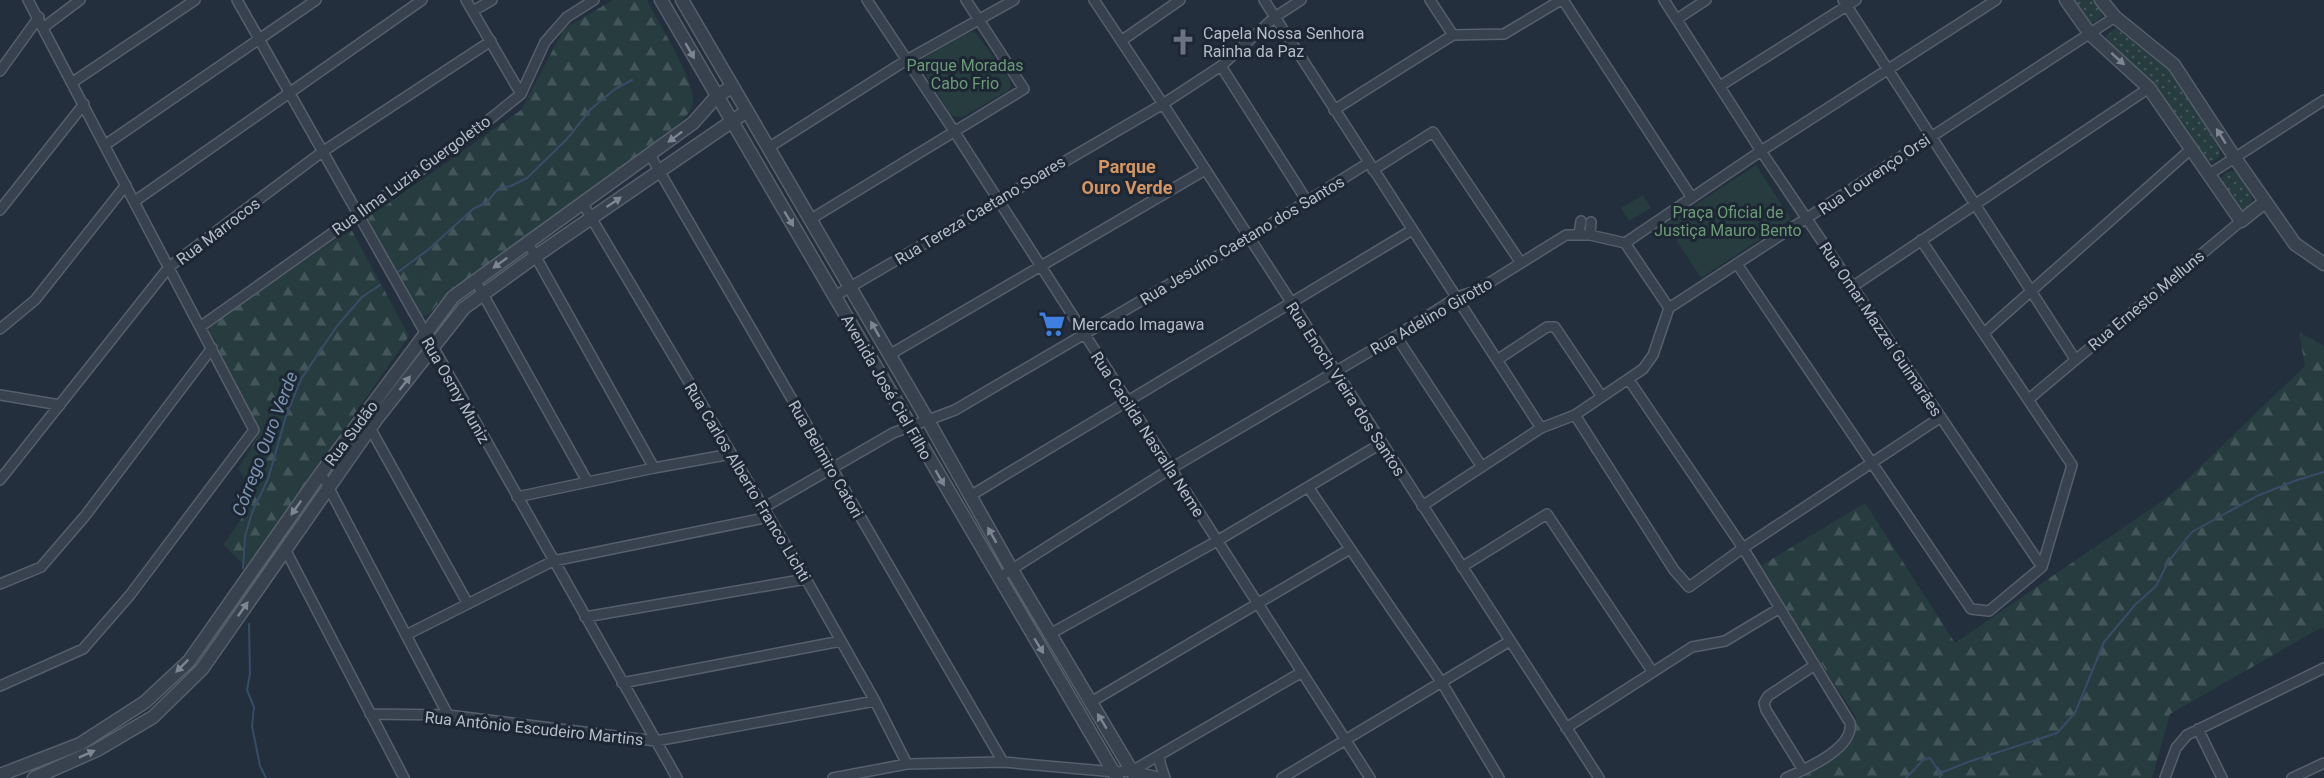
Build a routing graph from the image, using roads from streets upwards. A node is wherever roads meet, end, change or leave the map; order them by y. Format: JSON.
{"nodes":[{"id":1,"x":28,"y":0,"type":"edge"},
{"id":2,"x":80,"y":0,"type":"edge"},
{"id":3,"x":195,"y":0,"type":"edge"},
{"id":4,"x":237,"y":0,"type":"edge"},
{"id":5,"x":316,"y":0,"type":"edge"},
{"id":6,"x":422,"y":0,"type":"edge"},
{"id":7,"x":466,"y":0,"type":"edge"},
{"id":8,"x":492,"y":0,"type":"edge"},
{"id":9,"x":594,"y":0,"type":"edge"},
{"id":10,"x":661,"y":0,"type":"edge"},
{"id":11,"x":682,"y":0,"type":"edge"},
{"id":12,"x":867,"y":0,"type":"edge"},
{"id":13,"x":966,"y":0,"type":"edge"},
{"id":14,"x":1014,"y":0,"type":"edge"},
{"id":15,"x":1094,"y":0,"type":"edge"},
{"id":16,"x":1180,"y":0,"type":"edge"},
{"id":17,"x":1264,"y":0,"type":"edge"},
{"id":18,"x":1301,"y":0,"type":"edge"},
{"id":19,"x":1430,"y":0,"type":"edge"},
{"id":20,"x":1562,"y":0,"type":"edge"},
{"id":21,"x":1664,"y":0,"type":"edge"},
{"id":22,"x":1706,"y":0,"type":"edge"},
{"id":23,"x":1856,"y":0,"type":"edge"},
{"id":24,"x":1996,"y":0,"type":"edge"},
{"id":25,"x":2066,"y":0,"type":"edge"},
{"id":26,"x":2101,"y":0,"type":"edge"},
{"id":27,"x":1845,"y":3,"type":"edge"},
{"id":28,"x":473,"y":11,"type":"junction"},
{"id":29,"x":39,"y":17,"type":"junction"},
{"id":30,"x":1275,"y":17,"type":"junction"},
{"id":31,"x":2115,"y":17,"type":"junction"},
{"id":32,"x":978,"y":19,"type":"junction"},
{"id":33,"x":1677,"y":19,"type":"junction"},
{"id":34,"x":44,"y":27,"type":"junction"},
{"id":35,"x":2090,"y":33,"type":"junction"},
{"id":36,"x":1453,"y":35,"type":"junction"},
{"id":37,"x":259,"y":39,"type":"junction"},
{"id":38,"x":490,"y":41,"type":"junction"},
{"id":39,"x":1121,"y":41,"type":"junction"},
{"id":40,"x":905,"y":61,"type":"junction"},
{"id":41,"x":1221,"y":66,"type":"junction"},
{"id":42,"x":1887,"y":69,"type":"junction"},
{"id":43,"x":0,"y":71,"type":"edge"},
{"id":44,"x":73,"y":82,"type":"junction"},
{"id":45,"x":1720,"y":86,"type":"junction"},
{"id":46,"x":732,"y":87,"type":"junction"},
{"id":47,"x":2149,"y":87,"type":"junction"},
{"id":48,"x":289,"y":93,"type":"junction"},
{"id":49,"x":521,"y":94,"type":"junction"},
{"id":50,"x":717,"y":96,"type":"junction"},
{"id":51,"x":2324,"y":100,"type":"edge"},
{"id":52,"x":84,"y":104,"type":"junction"},
{"id":53,"x":1163,"y":104,"type":"junction"},
{"id":54,"x":1334,"y":110,"type":"junction"},
{"id":55,"x":747,"y":111,"type":"junction"},
{"id":56,"x":731,"y":120,"type":"junction"},
{"id":57,"x":954,"y":131,"type":"junction"},
{"id":58,"x":1931,"y":136,"type":"junction"},
{"id":59,"x":105,"y":145,"type":"junction"},
{"id":60,"x":768,"y":148,"type":"junction"},
{"id":61,"x":2191,"y":149,"type":"junction"},
{"id":62,"x":1761,"y":151,"type":"junction"},
{"id":63,"x":322,"y":152,"type":"junction"},
{"id":64,"x":650,"y":155,"type":"junction"},
{"id":65,"x":2235,"y":158,"type":"junction"},
{"id":66,"x":1371,"y":166,"type":"junction"},
{"id":67,"x":659,"y":170,"type":"junction"},
{"id":68,"x":1205,"y":170,"type":"junction"},
{"id":69,"x":2208,"y":176,"type":"junction"},
{"id":70,"x":126,"y":185,"type":"junction"},
{"id":71,"x":1692,"y":198,"type":"junction"},
{"id":72,"x":997,"y":199,"type":"junction"},
{"id":73,"x":135,"y":201,"type":"junction"},
{"id":74,"x":1307,"y":201,"type":"junction"},
{"id":75,"x":2265,"y":202,"type":"junction"},
{"id":76,"x":583,"y":204,"type":"junction"},
{"id":77,"x":1975,"y":204,"type":"junction"},
{"id":78,"x":0,"y":210,"type":"edge"},
{"id":79,"x":357,"y":214,"type":"junction"},
{"id":80,"x":592,"y":217,"type":"junction"},
{"id":81,"x":811,"y":219,"type":"junction"},
{"id":82,"x":1806,"y":219,"type":"junction"},
{"id":83,"x":2241,"y":221,"type":"junction"},
{"id":84,"x":1586,"y":222,"type":"dead end"},
{"id":85,"x":1412,"y":230,"type":"junction"},
{"id":86,"x":1584,"y":235,"type":"junction"},
{"id":87,"x":1248,"y":238,"type":"junction"},
{"id":88,"x":1921,"y":240,"type":"junction"},
{"id":89,"x":528,"y":243,"type":"junction"},
{"id":90,"x":1625,"y":243,"type":"junction"},
{"id":91,"x":536,"y":256,"type":"junction"},
{"id":92,"x":1521,"y":263,"type":"junction"},
{"id":93,"x":1737,"y":264,"type":"junction"},
{"id":94,"x":2324,"y":264,"type":"edge"},
{"id":95,"x":169,"y":267,"type":"junction"},
{"id":96,"x":1041,"y":267,"type":"junction"},
{"id":97,"x":475,"y":280,"type":"junction"},
{"id":98,"x":850,"y":287,"type":"junction"},
{"id":99,"x":1852,"y":287,"type":"junction"},
{"id":100,"x":2031,"y":290,"type":"junction"},
{"id":101,"x":483,"y":293,"type":"junction"},
{"id":102,"x":835,"y":296,"type":"junction"},
{"id":103,"x":1456,"y":297,"type":"junction"},
{"id":104,"x":1291,"y":304,"type":"junction"},
{"id":105,"x":1669,"y":308,"type":"junction"},
{"id":106,"x":200,"y":327,"type":"junction"},
{"id":107,"x":0,"y":329,"type":"edge"},
{"id":108,"x":1985,"y":332,"type":"junction"},
{"id":109,"x":424,"y":335,"type":"junction"},
{"id":110,"x":1084,"y":335,"type":"junction"},
{"id":111,"x":1396,"y":336,"type":"junction"},
{"id":112,"x":212,"y":348,"type":"junction"},
{"id":113,"x":432,"y":348,"type":"junction"},
{"id":114,"x":889,"y":355,"type":"junction"},
{"id":115,"x":2075,"y":359,"type":"junction"},
{"id":116,"x":1497,"y":360,"type":"junction"},
{"id":117,"x":1335,"y":372,"type":"junction"},
{"id":118,"x":1629,"y":380,"type":"junction"},
{"id":119,"x":0,"y":395,"type":"edge"},
{"id":120,"x":1602,"y":397,"type":"junction"},
{"id":121,"x":2029,"y":399,"type":"junction"},
{"id":122,"x":1127,"y":402,"type":"junction"},
{"id":123,"x":60,"y":405,"type":"junction"},
{"id":124,"x":1575,"y":415,"type":"junction"},
{"id":125,"x":364,"y":416,"type":"junction"},
{"id":126,"x":1941,"y":417,"type":"junction"},
{"id":127,"x":927,"y":419,"type":"junction"},
{"id":128,"x":909,"y":425,"type":"junction"},
{"id":129,"x":1541,"y":428,"type":"junction"},
{"id":130,"x":370,"y":429,"type":"junction"},
{"id":131,"x":1382,"y":443,"type":"junction"},
{"id":132,"x":731,"y":454,"type":"junction"},
{"id":133,"x":1872,"y":463,"type":"junction"},
{"id":134,"x":1482,"y":467,"type":"junction"},
{"id":135,"x":654,"y":468,"type":"junction"},
{"id":136,"x":832,"y":469,"type":"junction"},
{"id":137,"x":1170,"y":469,"type":"junction"},
{"id":138,"x":321,"y":473,"type":"junction"},
{"id":139,"x":0,"y":480,"type":"edge"},
{"id":140,"x":587,"y":482,"type":"junction"},
{"id":141,"x":1308,"y":487,"type":"junction"},
{"id":142,"x":328,"y":488,"type":"junction"},
{"id":143,"x":970,"y":496,"type":"junction"},
{"id":144,"x":517,"y":497,"type":"junction"},
{"id":145,"x":1422,"y":506,"type":"junction"},
{"id":146,"x":763,"y":508,"type":"junction"},
{"id":147,"x":769,"y":517,"type":"junction"},
{"id":148,"x":1217,"y":541,"type":"junction"},
{"id":149,"x":1743,"y":548,"type":"junction"},
{"id":150,"x":285,"y":549,"type":"junction"},
{"id":151,"x":1350,"y":549,"type":"junction"},
{"id":152,"x":553,"y":561,"type":"junction"},
{"id":153,"x":1462,"y":567,"type":"junction"},
{"id":154,"x":2042,"y":567,"type":"junction"},
{"id":155,"x":1012,"y":570,"type":"junction"},
{"id":156,"x":998,"y":578,"type":"junction"},
{"id":157,"x":806,"y":579,"type":"junction"},
{"id":158,"x":0,"y":584,"type":"edge"},
{"id":159,"x":468,"y":604,"type":"junction"},
{"id":160,"x":1258,"y":604,"type":"junction"},
{"id":161,"x":1780,"y":608,"type":"junction"},
{"id":162,"x":585,"y":618,"type":"junction"},
{"id":163,"x":215,"y":624,"type":"junction"},
{"id":164,"x":1050,"y":634,"type":"junction"},
{"id":165,"x":406,"y":635,"type":"junction"},
{"id":166,"x":224,"y":636,"type":"junction"},
{"id":167,"x":841,"y":641,"type":"junction"},
{"id":168,"x":1510,"y":641,"type":"junction"},
{"id":169,"x":1815,"y":665,"type":"junction"},
{"id":170,"x":2324,"y":668,"type":"edge"},
{"id":171,"x":1652,"y":671,"type":"junction"},
{"id":172,"x":1302,"y":672,"type":"junction"},
{"id":173,"x":622,"y":683,"type":"junction"},
{"id":174,"x":1442,"y":683,"type":"junction"},
{"id":175,"x":0,"y":686,"type":"edge"},
{"id":176,"x":875,"y":701,"type":"junction"},
{"id":177,"x":1091,"y":702,"type":"junction"},
{"id":178,"x":370,"y":714,"type":"junction"},
{"id":179,"x":448,"y":715,"type":"junction"},
{"id":180,"x":1566,"y":728,"type":"junction"},
{"id":181,"x":2198,"y":729,"type":"junction"},
{"id":182,"x":102,"y":731,"type":"junction"},
{"id":183,"x":1345,"y":739,"type":"junction"},
{"id":184,"x":656,"y":741,"type":"junction"},
{"id":185,"x":109,"y":744,"type":"junction"},
{"id":186,"x":1160,"y":755,"type":"junction"},
{"id":187,"x":1002,"y":762,"type":"junction"},
{"id":188,"x":2324,"y":763,"type":"edge"},
{"id":189,"x":907,"y":764,"type":"junction"},
{"id":190,"x":1803,"y":770,"type":"junction"},
{"id":191,"x":0,"y":775,"type":"edge"},
{"id":192,"x":1116,"y":775,"type":"edge"},
{"id":193,"x":1134,"y":775,"type":"edge"},
{"id":194,"x":34,"y":778,"type":"edge"},
{"id":195,"x":404,"y":778,"type":"edge"},
{"id":196,"x":676,"y":778,"type":"edge"},
{"id":197,"x":833,"y":778,"type":"edge"},
{"id":198,"x":1164,"y":778,"type":"edge"},
{"id":199,"x":1282,"y":778,"type":"edge"},
{"id":200,"x":1370,"y":778,"type":"edge"},
{"id":201,"x":1499,"y":778,"type":"edge"},
{"id":202,"x":1599,"y":778,"type":"edge"},
{"id":203,"x":1786,"y":778,"type":"edge"},
{"id":204,"x":2165,"y":778,"type":"edge"},
{"id":205,"x":2222,"y":778,"type":"edge"},
{"id":206,"x":2292,"y":778,"type":"edge"}],
"edges":[{"from":1,"to":29,"type":"street"},
{"from":2,"to":34,"type":"street"},
{"from":3,"to":44,"type":"street"},
{"from":4,"to":37,"type":"street","name":"Rua Osmy Muniz"},
{"from":5,"to":37,"type":"street"},
{"from":6,"to":48,"type":"street"},
{"from":7,"to":28,"type":"street"},
{"from":8,"to":28,"type":"street"},
{"from":9,"to":49,"type":"street","name":"Rua Ilma Luzia Guergoletto"},
{"from":10,"to":50,"type":"street","name":"Avenida José Ciel Filho","one_way":true},
{"from":11,"to":46,"type":"street","name":"Avenida José Ciel Filho"},
{"from":12,"to":40,"type":"street","name":"Rua Cacilda Nasralla Neme"},
{"from":13,"to":32,"type":"street"},
{"from":14,"to":32,"type":"street"},
{"from":15,"to":39,"type":"street","name":"Rua Enoch Vieira dos Santos"},
{"from":16,"to":39,"type":"street"},
{"from":17,"to":30,"type":"street"},
{"from":18,"to":30,"type":"street","name":"Rua Tereza Caetano Soares"},
{"from":19,"to":36,"type":"street"},
{"from":20,"to":36,"type":"street"},
{"from":20,"to":71,"type":"street"},
{"from":21,"to":33,"type":"street","name":"Rua Omar Mazzei Guimarães"},
{"from":22,"to":33,"type":"street"},
{"from":23,"to":27,"type":"street"},
{"from":24,"to":42,"type":"street"},
{"from":25,"to":35,"type":"street"},
{"from":26,"to":31,"type":"street"},
{"from":27,"to":42,"type":"street"},
{"from":27,"to":45,"type":"street"},
{"from":28,"to":38,"type":"street"},
{"from":29,"to":34,"type":"street"},
{"from":29,"to":43,"type":"street"},
{"from":30,"to":41,"type":"street","name":"Rua Tereza Caetano Soares"},
{"from":30,"to":54,"type":"street"},
{"from":31,"to":35,"type":"street","name":"Rua Lourenço Orsi"},
{"from":65,"to":31,"type":"street","one_way":true},
{"from":32,"to":40,"type":"street"},
{"from":32,"to":57,"type":"street"},
{"from":33,"to":45,"type":"street","name":"Rua Omar Mazzei Guimarães"},
{"from":34,"to":44,"type":"street"},
{"from":35,"to":47,"type":"street","one_way":true},
{"from":35,"to":58,"type":"street","name":"Rua Lourenço Orsi"},
{"from":36,"to":54,"type":"street"},
{"from":37,"to":48,"type":"street","name":"Rua Osmy Muniz"},
{"from":37,"to":59,"type":"street"},
{"from":38,"to":49,"type":"street"},
{"from":38,"to":63,"type":"street","name":"Rua Marrocos"},
{"from":39,"to":53,"type":"street","name":"Rua Enoch Vieira dos Santos"},
{"from":40,"to":57,"type":"street","name":"Rua Cacilda Nasralla Neme"},
{"from":40,"to":60,"type":"street"},
{"from":41,"to":53,"type":"street","name":"Rua Tereza Caetano Soares"},
{"from":41,"to":74,"type":"street"},
{"from":42,"to":58,"type":"street"},
{"from":42,"to":62,"type":"street"},
{"from":44,"to":52,"type":"street"},
{"from":45,"to":62,"type":"street","name":"Rua Omar Mazzei Guimarães"},
{"from":46,"to":50,"type":"street","name":"Rua Sudão"},
{"from":46,"to":55,"type":"street","name":"Avenida José Ciel Filho"},
{"from":47,"to":61,"type":"street"},
{"from":47,"to":77,"type":"street"},
{"from":48,"to":63,"type":"street","name":"Rua Osmy Muniz"},
{"from":48,"to":73,"type":"street"},
{"from":49,"to":79,"type":"street","name":"Rua Ilma Luzia Guergoletto"},
{"from":50,"to":56,"type":"street","name":"Avenida José Ciel Filho"},
{"from":50,"to":64,"type":"street","name":"Rua Sudão","one_way":true},
{"from":51,"to":65,"type":"street"},
{"from":52,"to":59,"type":"street"},
{"from":52,"to":78,"type":"street"},
{"from":53,"to":68,"type":"street","name":"Rua Enoch Vieira dos Santos"},
{"from":53,"to":72,"type":"street","name":"Rua Tereza Caetano Soares"},
{"from":54,"to":66,"type":"street"},
{"from":55,"to":56,"type":"street","name":"Rua Sudão"},
{"from":55,"to":60,"type":"street","name":"Avenida José Ciel Filho"},
{"from":56,"to":67,"type":"street","name":"Rua Sudão"},
{"from":56,"to":102,"type":"street","name":"Avenida José Ciel Filho","one_way":true},
{"from":57,"to":72,"type":"street","name":"Rua Cacilda Nasralla Neme"},
{"from":57,"to":81,"type":"street"},
{"from":58,"to":77,"type":"street"},
{"from":58,"to":82,"type":"street","name":"Rua Lourenço Orsi"},
{"from":59,"to":70,"type":"street"},
{"from":60,"to":81,"type":"street","name":"Avenida José Ciel Filho"},
{"from":61,"to":69,"type":"street"},
{"from":61,"to":100,"type":"street"},
{"from":62,"to":71,"type":"street"},
{"from":62,"to":82,"type":"street","name":"Rua Omar Mazzei Guimarães"},
{"from":63,"to":79,"type":"street","name":"Rua Osmy Muniz"},
{"from":63,"to":95,"type":"street","name":"Rua Marrocos"},
{"from":64,"to":67,"type":"street","name":"Rua Belmiro Catori"},
{"from":64,"to":76,"type":"street","name":"Rua Sudão"},
{"from":65,"to":69,"type":"street"},
{"from":65,"to":75,"type":"street"},
{"from":66,"to":74,"type":"street","name":"Rua Jesuíno Caetano dos Santos"},
{"from":66,"to":85,"type":"street"},
{"from":66,"to":92,"type":"street","name":"Rua Jesuíno Caetano dos Santos"},
{"from":80,"to":67,"type":"street","name":"Rua Sudão","one_way":true},
{"from":67,"to":136,"type":"street","name":"Rua Belmiro Catori"},
{"from":68,"to":87,"type":"street","name":"Rua Enoch Vieira dos Santos"},
{"from":68,"to":96,"type":"street"},
{"from":69,"to":83,"type":"street"},
{"from":70,"to":73,"type":"street"},
{"from":70,"to":107,"type":"street"},
{"from":71,"to":90,"type":"street"},
{"from":72,"to":96,"type":"street","name":"Rua Cacilda Nasralla Neme"},
{"from":72,"to":98,"type":"street","name":"Rua Tereza Caetano Soares"},
{"from":73,"to":95,"type":"street"},
{"from":74,"to":87,"type":"street","name":"Rua Jesuíno Caetano dos Santos"},
{"from":75,"to":83,"type":"street","name":"Rua Ernesto Melluns"},
{"from":75,"to":94,"type":"street"},
{"from":76,"to":80,"type":"street","name":"Rua Carlos Alberto Franco Lichti"},
{"from":76,"to":89,"type":"street","name":"Rua Sudão"},
{"from":77,"to":88,"type":"street"},
{"from":77,"to":100,"type":"street"},
{"from":79,"to":106,"type":"street","name":"Rua Ilma Luzia Guergoletto"},
{"from":79,"to":109,"type":"street","name":"Rua Osmy Muniz"},
{"from":80,"to":91,"type":"street","name":"Rua Sudão"},
{"from":80,"to":132,"type":"street","name":"Rua Carlos Alberto Franco Lichti"},
{"from":81,"to":98,"type":"street","name":"Avenida José Ciel Filho"},
{"from":82,"to":93,"type":"street","name":"Rua Lourenço Orsi"},
{"from":82,"to":99,"type":"street","name":"Rua Omar Mazzei Guimarães"},
{"from":83,"to":115,"type":"street","name":"Rua Ernesto Melluns"},
{"from":84,"to":86,"type":"street"},
{"from":85,"to":103,"type":"street"},
{"from":85,"to":104,"type":"street"},
{"from":86,"to":90,"type":"street"},
{"from":86,"to":92,"type":"street","name":"Rua Adelino Girotto"},
{"from":87,"to":104,"type":"street","name":"Rua Enoch Vieira dos Santos"},
{"from":87,"to":110,"type":"street","name":"Rua Jesuíno Caetano dos Santos"},
{"from":88,"to":99,"type":"street"},
{"from":88,"to":108,"type":"street"},
{"from":89,"to":91,"type":"street"},
{"from":89,"to":97,"type":"street","name":"Rua Sudão","one_way":true},
{"from":90,"to":105,"type":"street"},
{"from":91,"to":101,"type":"street","name":"Rua Sudão"},
{"from":91,"to":135,"type":"street"},
{"from":92,"to":103,"type":"street","name":"Rua Adelino Girotto"},
{"from":93,"to":105,"type":"street","name":"Rua Lourenço Orsi"},
{"from":93,"to":133,"type":"street"},
{"from":95,"to":106,"type":"street"},
{"from":95,"to":123,"type":"street","name":"Rua Marrocos"},
{"from":96,"to":110,"type":"street","name":"Rua Cacilda Nasralla Neme"},
{"from":96,"to":114,"type":"street"},
{"from":97,"to":101,"type":"street"},
{"from":97,"to":109,"type":"street","name":"Rua Sudão"},
{"from":98,"to":102,"type":"street","name":"Rua Tereza Caetano Soares"},
{"from":114,"to":98,"type":"street","name":"Avenida José Ciel Filho","one_way":true},
{"from":99,"to":126,"type":"street","name":"Rua Omar Mazzei Guimarães"},
{"from":100,"to":108,"type":"street"},
{"from":100,"to":115,"type":"street"},
{"from":101,"to":113,"type":"street","name":"Rua Sudão"},
{"from":101,"to":140,"type":"street"},
{"from":102,"to":128,"type":"street","name":"Avenida José Ciel Filho"},
{"from":103,"to":111,"type":"street","name":"Rua Adelino Girotto"},
{"from":103,"to":116,"type":"street"},
{"from":104,"to":117,"type":"street","name":"Rua Enoch Vieira dos Santos"},
{"from":104,"to":122,"type":"street"},
{"from":105,"to":118,"type":"street"},
{"from":106,"to":112,"type":"street"},
{"from":108,"to":121,"type":"street"},
{"from":109,"to":113,"type":"street","name":"Rua Osmy Muniz"},
{"from":109,"to":125,"type":"street","name":"Rua Sudão"},
{"from":110,"to":122,"type":"street","name":"Rua Cacilda Nasralla Neme"},
{"from":110,"to":127,"type":"street","name":"Rua Jesuíno Caetano dos Santos"},
{"from":111,"to":117,"type":"street","name":"Rua Adelino Girotto"},
{"from":111,"to":134,"type":"street"},
{"from":112,"to":158,"type":"street"},
{"from":112,"to":175,"type":"street"},
{"from":130,"to":113,"type":"street","name":"Rua Sudão","one_way":true},
{"from":113,"to":144,"type":"street","name":"Rua Osmy Muniz"},
{"from":114,"to":127,"type":"street","name":"Avenida José Ciel Filho"},
{"from":115,"to":121,"type":"street","name":"Rua Ernesto Melluns"},
{"from":116,"to":120,"type":"street"},
{"from":116,"to":129,"type":"street"},
{"from":117,"to":131,"type":"street","name":"Rua Enoch Vieira dos Santos"},
{"from":117,"to":137,"type":"street","name":"Rua Adelino Girotto"},
{"from":118,"to":120,"type":"street"},
{"from":118,"to":149,"type":"street"},
{"from":119,"to":123,"type":"street"},
{"from":120,"to":124,"type":"street"},
{"from":121,"to":154,"type":"street"},
{"from":122,"to":137,"type":"street","name":"Rua Cacilda Nasralla Neme"},
{"from":122,"to":143,"type":"street"},
{"from":123,"to":139,"type":"street","name":"Rua Marrocos"},
{"from":124,"to":129,"type":"street"},
{"from":124,"to":149,"type":"street"},
{"from":125,"to":130,"type":"street"},
{"from":125,"to":138,"type":"street","name":"Rua Sudão"},
{"from":126,"to":133,"type":"street"},
{"from":126,"to":154,"type":"street","name":"Rua Omar Mazzei Guimarães"},
{"from":127,"to":128,"type":"street","name":"Rua Jesuíno Caetano dos Santos"},
{"from":127,"to":143,"type":"street","name":"Avenida José Ciel Filho"},
{"from":128,"to":136,"type":"street","name":"Rua Jesuíno Caetano dos Santos"},
{"from":128,"to":156,"type":"street","name":"Avenida José Ciel Filho","one_way":true},
{"from":129,"to":134,"type":"street"},
{"from":130,"to":142,"type":"street","name":"Rua Sudão"},
{"from":130,"to":159,"type":"street"},
{"from":131,"to":141,"type":"street"},
{"from":131,"to":145,"type":"street","name":"Rua Enoch Vieira dos Santos"},
{"from":132,"to":135,"type":"street"},
{"from":132,"to":146,"type":"street","name":"Rua Carlos Alberto Franco Lichti"},
{"from":133,"to":149,"type":"street"},
{"from":133,"to":154,"type":"street"},
{"from":134,"to":145,"type":"street"},
{"from":135,"to":140,"type":"street"},
{"from":136,"to":146,"type":"street","name":"Rua Jesuíno Caetano dos Santos"},
{"from":136,"to":187,"type":"street","name":"Rua Belmiro Catori"},
{"from":137,"to":148,"type":"street","name":"Rua Cacilda Nasralla Neme"},
{"from":137,"to":155,"type":"street","name":"Rua Adelino Girotto"},
{"from":138,"to":142,"type":"street"},
{"from":138,"to":163,"type":"street","name":"Rua Sudão","one_way":true},
{"from":140,"to":144,"type":"street"},
{"from":141,"to":148,"type":"street"},
{"from":141,"to":151,"type":"street"},
{"from":142,"to":150,"type":"street","name":"Rua Sudão"},
{"from":142,"to":165,"type":"street"},
{"from":155,"to":143,"type":"street","name":"Avenida José Ciel Filho","one_way":true},
{"from":144,"to":152,"type":"street","name":"Rua Osmy Muniz"},
{"from":145,"to":153,"type":"street","name":"Rua Enoch Vieira dos Santos"},
{"from":146,"to":147,"type":"street","name":"Rua Carlos Alberto Franco Lichti"},
{"from":147,"to":152,"type":"street"},
{"from":147,"to":157,"type":"street","name":"Rua Carlos Alberto Franco Lichti"},
{"from":148,"to":160,"type":"street","name":"Rua Cacilda Nasralla Neme"},
{"from":148,"to":164,"type":"street"},
{"from":149,"to":161,"type":"street"},
{"from":166,"to":150,"type":"street","name":"Rua Sudão","one_way":true},
{"from":150,"to":178,"type":"street"},
{"from":151,"to":160,"type":"street"},
{"from":151,"to":174,"type":"street"},
{"from":152,"to":159,"type":"street"},
{"from":152,"to":162,"type":"street","name":"Rua Osmy Muniz"},
{"from":153,"to":168,"type":"street","name":"Rua Enoch Vieira dos Santos"},
{"from":153,"to":171,"type":"street"},
{"from":155,"to":156,"type":"street","name":"Rua Adelino Girotto"},
{"from":155,"to":164,"type":"street","name":"Avenida José Ciel Filho"},
{"from":156,"to":192,"type":"street","name":"Avenida José Ciel Filho","one_way":true},
{"from":157,"to":162,"type":"street"},
{"from":157,"to":167,"type":"street","name":"Rua Carlos Alberto Franco Lichti"},
{"from":159,"to":165,"type":"street"},
{"from":160,"to":172,"type":"street","name":"Rua Cacilda Nasralla Neme"},
{"from":160,"to":177,"type":"street"},
{"from":161,"to":169,"type":"street"},
{"from":161,"to":171,"type":"street"},
{"from":162,"to":173,"type":"street","name":"Rua Osmy Muniz"},
{"from":163,"to":166,"type":"street"},
{"from":163,"to":182,"type":"street","name":"Rua Sudão","one_way":true},
{"from":164,"to":177,"type":"street","name":"Avenida José Ciel Filho"},
{"from":165,"to":179,"type":"street"},
{"from":166,"to":185,"type":"street","name":"Rua Sudão"},
{"from":167,"to":173,"type":"street"},
{"from":167,"to":176,"type":"street","name":"Rua Carlos Alberto Franco Lichti"},
{"from":168,"to":174,"type":"street"},
{"from":168,"to":180,"type":"street","name":"Rua Enoch Vieira dos Santos"},
{"from":169,"to":190,"type":"street"},
{"from":169,"to":190,"type":"street"},
{"from":170,"to":181,"type":"street"},
{"from":171,"to":180,"type":"street"},
{"from":172,"to":183,"type":"street","name":"Rua Cacilda Nasralla Neme"},
{"from":172,"to":186,"type":"street"},
{"from":173,"to":184,"type":"street","name":"Rua Osmy Muniz"},
{"from":174,"to":183,"type":"street"},
{"from":174,"to":201,"type":"street"},
{"from":176,"to":184,"type":"street","name":"Rua Antônio Escudeiro Martins"},
{"from":176,"to":189,"type":"street","name":"Rua Carlos Alberto Franco Lichti"},
{"from":193,"to":177,"type":"street","name":"Avenida José Ciel Filho","one_way":true},
{"from":178,"to":179,"type":"street","name":"Rua Antônio Escudeiro Martins"},
{"from":178,"to":195,"type":"street"},
{"from":179,"to":184,"type":"street","name":"Rua Antônio Escudeiro Martins"},
{"from":180,"to":202,"type":"street","name":"Rua Enoch Vieira dos Santos"},
{"from":181,"to":204,"type":"street"},
{"from":181,"to":205,"type":"street"},
{"from":182,"to":185,"type":"street"},
{"from":182,"to":191,"type":"street","name":"Rua Sudão"},
{"from":183,"to":199,"type":"street"},
{"from":183,"to":200,"type":"street","name":"Rua Cacilda Nasralla Neme"},
{"from":184,"to":196,"type":"street","name":"Rua Osmy Muniz"},
{"from":194,"to":185,"type":"street","name":"Rua Sudão","one_way":true},
{"from":186,"to":193,"type":"street"},
{"from":186,"to":198,"type":"street"},
{"from":187,"to":189,"type":"street"},
{"from":187,"to":192,"type":"street"},
{"from":188,"to":206,"type":"street"},
{"from":189,"to":197,"type":"street"},
{"from":190,"to":203,"type":"street"},
{"from":192,"to":193,"type":"street"},
{"from":193,"to":198,"type":"street"}]}
